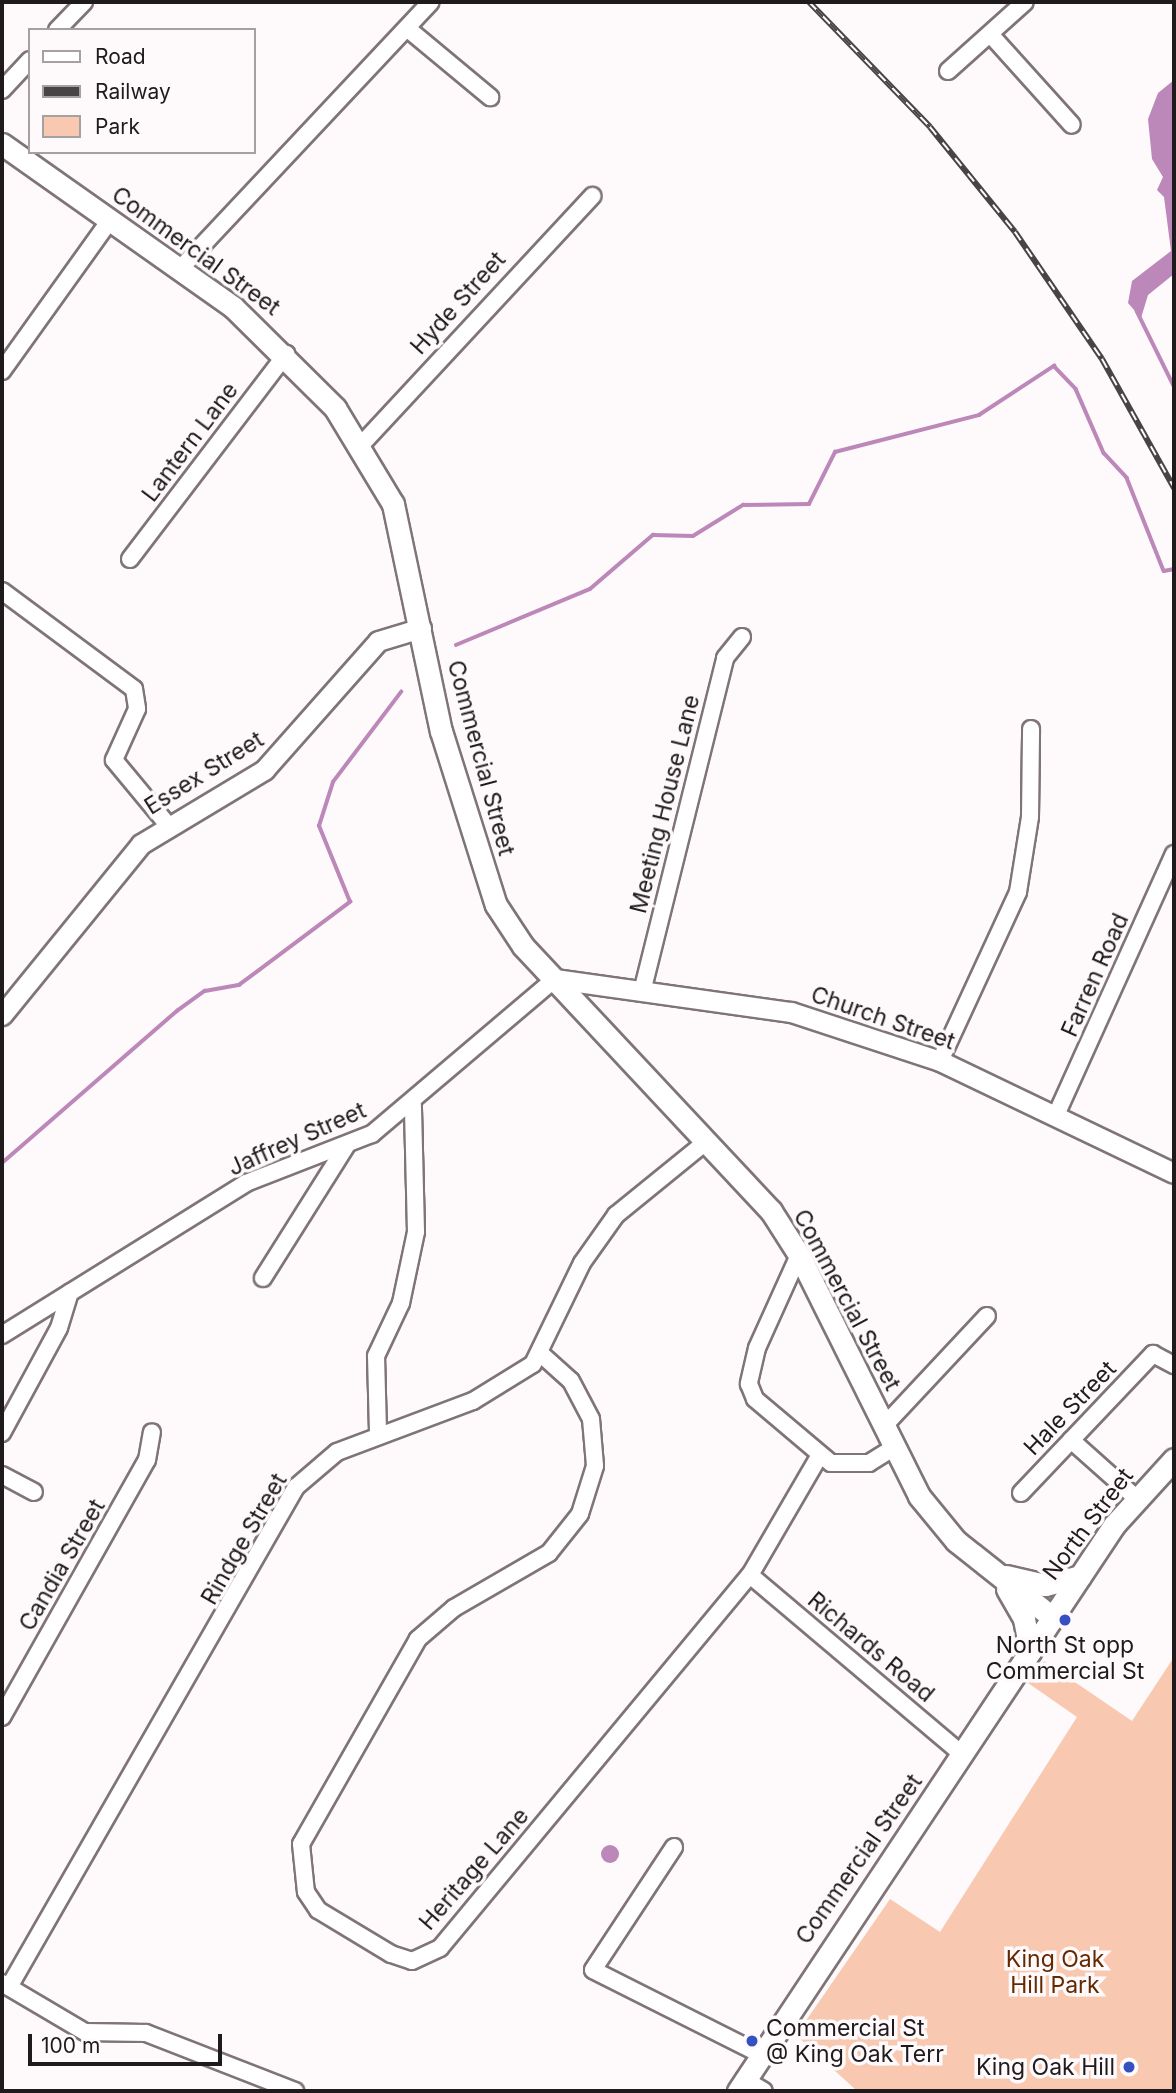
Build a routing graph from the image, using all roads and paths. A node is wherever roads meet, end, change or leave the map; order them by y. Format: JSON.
{"nodes":[{"id":1,"x":431,"y":2,"type":"edge"},
{"id":2,"x":80,"y":3,"type":"edge"},
{"id":3,"x":1022,"y":3,"type":"edge"},
{"id":4,"x":59,"y":28,"type":"edge"},
{"id":5,"x":408,"y":29,"type":"junction"},
{"id":6,"x":990,"y":34,"type":"junction"},
{"id":7,"x":28,"y":62,"type":"edge"},
{"id":8,"x":948,"y":71,"type":"dead end"},
{"id":9,"x":2,"y":90,"type":"edge"},
{"id":10,"x":490,"y":97,"type":"dead end"},
{"id":11,"x":1072,"y":125,"type":"dead end"},
{"id":12,"x":2,"y":144,"type":"edge"},
{"id":13,"x":592,"y":195,"type":"dead end"},
{"id":14,"x":110,"y":220,"type":"junction"},
{"id":15,"x":180,"y":269,"type":"junction"},
{"id":16,"x":286,"y":354,"type":"junction"},
{"id":17,"x":2,"y":371,"type":"edge"},
{"id":18,"x":361,"y":445,"type":"junction"},
{"id":19,"x":130,"y":559,"type":"dead end"},
{"id":20,"x":2,"y":591,"type":"edge"},
{"id":21,"x":421,"y":628,"type":"junction"},
{"id":22,"x":742,"y":637,"type":"dead end"},
{"id":23,"x":1031,"y":729,"type":"dead end"},
{"id":24,"x":168,"y":824,"type":"junction"},
{"id":25,"x":1174,"y":854,"type":"edge"},
{"id":26,"x":555,"y":979,"type":"junction"},
{"id":27,"x":643,"y":988,"type":"junction"},
{"id":28,"x":2,"y":1015,"type":"edge"},
{"id":29,"x":940,"y":1061,"type":"junction"},
{"id":30,"x":412,"y":1105,"type":"junction"},
{"id":31,"x":1057,"y":1113,"type":"junction"},
{"id":32,"x":706,"y":1141,"type":"junction"},
{"id":33,"x":346,"y":1146,"type":"junction"},
{"id":34,"x":1174,"y":1174,"type":"edge"},
{"id":35,"x":799,"y":1255,"type":"junction"},
{"id":36,"x":262,"y":1278,"type":"dead end"},
{"id":37,"x":70,"y":1293,"type":"junction"},
{"id":38,"x":987,"y":1315,"type":"dead end"},
{"id":39,"x":2,"y":1335,"type":"edge"},
{"id":40,"x":541,"y":1354,"type":"junction"},
{"id":41,"x":1174,"y":1365,"type":"edge"},
{"id":42,"x":883,"y":1427,"type":"junction"},
{"id":43,"x":152,"y":1432,"type":"dead end"},
{"id":44,"x":379,"y":1432,"type":"junction"},
{"id":45,"x":2,"y":1433,"type":"edge"},
{"id":46,"x":1071,"y":1440,"type":"junction"},
{"id":47,"x":893,"y":1448,"type":"junction"},
{"id":48,"x":818,"y":1458,"type":"junction"},
{"id":49,"x":1174,"y":1459,"type":"edge"},
{"id":50,"x":2,"y":1475,"type":"edge"},
{"id":51,"x":34,"y":1492,"type":"dead end"},
{"id":52,"x":1021,"y":1493,"type":"dead end"},
{"id":53,"x":1136,"y":1498,"type":"junction"},
{"id":54,"x":750,"y":1574,"type":"junction"},
{"id":55,"x":1000,"y":1576,"type":"junction"},
{"id":56,"x":1080,"y":1576,"type":"junction"},
{"id":57,"x":1050,"y":1620,"type":"junction"},
{"id":58,"x":1030,"y":1651,"type":"junction"},
{"id":59,"x":2,"y":1717,"type":"edge"},
{"id":60,"x":963,"y":1755,"type":"junction"},
{"id":61,"x":674,"y":1847,"type":"dead end"},
{"id":62,"x":5,"y":1985,"type":"edge"},
{"id":63,"x":758,"y":2053,"type":"junction"},
{"id":64,"x":741,"y":2085,"type":"edge"},
{"id":65,"x":295,"y":2091,"type":"edge"},
{"id":66,"x":764,"y":2091,"type":"edge"}],
"edges":[{"from":1,"to":5,"type":"street"},
{"from":2,"to":4,"type":"street"},
{"from":3,"to":6,"type":"street"},
{"from":5,"to":10,"type":"street"},
{"from":5,"to":15,"type":"street"},
{"from":6,"to":8,"type":"street"},
{"from":6,"to":11,"type":"street"},
{"from":7,"to":9,"type":"street"},
{"from":12,"to":14,"type":"main road","name":"Commercial Street"},
{"from":13,"to":18,"type":"street","name":"Hyde Street"},
{"from":14,"to":15,"type":"main road","name":"Commercial Street"},
{"from":14,"to":17,"type":"street"},
{"from":15,"to":16,"type":"main road","name":"Commercial Street"},
{"from":16,"to":18,"type":"main road","name":"Commercial Street"},
{"from":16,"to":19,"type":"street","name":"Lantern Lane"},
{"from":18,"to":21,"type":"main road","name":"Commercial Street"},
{"from":20,"to":24,"type":"street"},
{"from":21,"to":24,"type":"street","name":"Essex Street"},
{"from":21,"to":26,"type":"main road","name":"Commercial Street"},
{"from":22,"to":27,"type":"street","name":"Meeting House Lane"},
{"from":23,"to":29,"type":"street"},
{"from":24,"to":28,"type":"street","name":"Essex Street"},
{"from":25,"to":31,"type":"street","name":"Farren Road"},
{"from":26,"to":27,"type":"street","name":"Church Street"},
{"from":26,"to":30,"type":"street","name":"Jaffrey Street"},
{"from":26,"to":32,"type":"main road","name":"Commercial Street"},
{"from":27,"to":29,"type":"street","name":"Church Street"},
{"from":29,"to":31,"type":"street","name":"Church Street"},
{"from":30,"to":33,"type":"street","name":"Jaffrey Street"},
{"from":30,"to":44,"type":"street"},
{"from":31,"to":34,"type":"street","name":"Church Street"},
{"from":32,"to":35,"type":"main road","name":"Commercial Street"},
{"from":32,"to":40,"type":"street","name":"Rindge Street"},
{"from":33,"to":36,"type":"street"},
{"from":33,"to":37,"type":"street","name":"Jaffrey Street"},
{"from":35,"to":42,"type":"main road","name":"Commercial Street"},
{"from":35,"to":48,"type":"street"},
{"from":37,"to":39,"type":"street","name":"Jaffrey Street"},
{"from":37,"to":45,"type":"street"},
{"from":38,"to":42,"type":"street"},
{"from":40,"to":44,"type":"street","name":"Rindge Street"},
{"from":40,"to":54,"type":"street","name":"Heritage Lane"},
{"from":41,"to":46,"type":"street","name":"Hale Street"},
{"from":42,"to":47,"type":"main road","name":"Commercial Street"},
{"from":43,"to":59,"type":"street","name":"Candia Street"},
{"from":44,"to":62,"type":"street","name":"Rindge Street"},
{"from":46,"to":52,"type":"street","name":"Hale Street"},
{"from":46,"to":53,"type":"street"},
{"from":47,"to":48,"type":"street"},
{"from":47,"to":55,"type":"main road","name":"Commercial Street"},
{"from":48,"to":54,"type":"street","name":"Heritage Lane"},
{"from":49,"to":53,"type":"main road","name":"North Street"},
{"from":50,"to":51,"type":"street"},
{"from":53,"to":56,"type":"main road","name":"North Street"},
{"from":54,"to":60,"type":"street","name":"Richards Road"},
{"from":55,"to":56,"type":"main road"},
{"from":55,"to":57,"type":"main road","name":"Commercial Street"},
{"from":55,"to":58,"type":"main road"},
{"from":56,"to":57,"type":"main road","name":"North Street"},
{"from":57,"to":58,"type":"main road","name":"Commercial Street"},
{"from":58,"to":60,"type":"main road","name":"Commercial Street"},
{"from":60,"to":63,"type":"main road","name":"Commercial Street"},
{"from":61,"to":63,"type":"street"},
{"from":62,"to":65,"type":"street"},
{"from":63,"to":64,"type":"main road","name":"Commercial Street"},
{"from":64,"to":66,"type":"street"}]}
